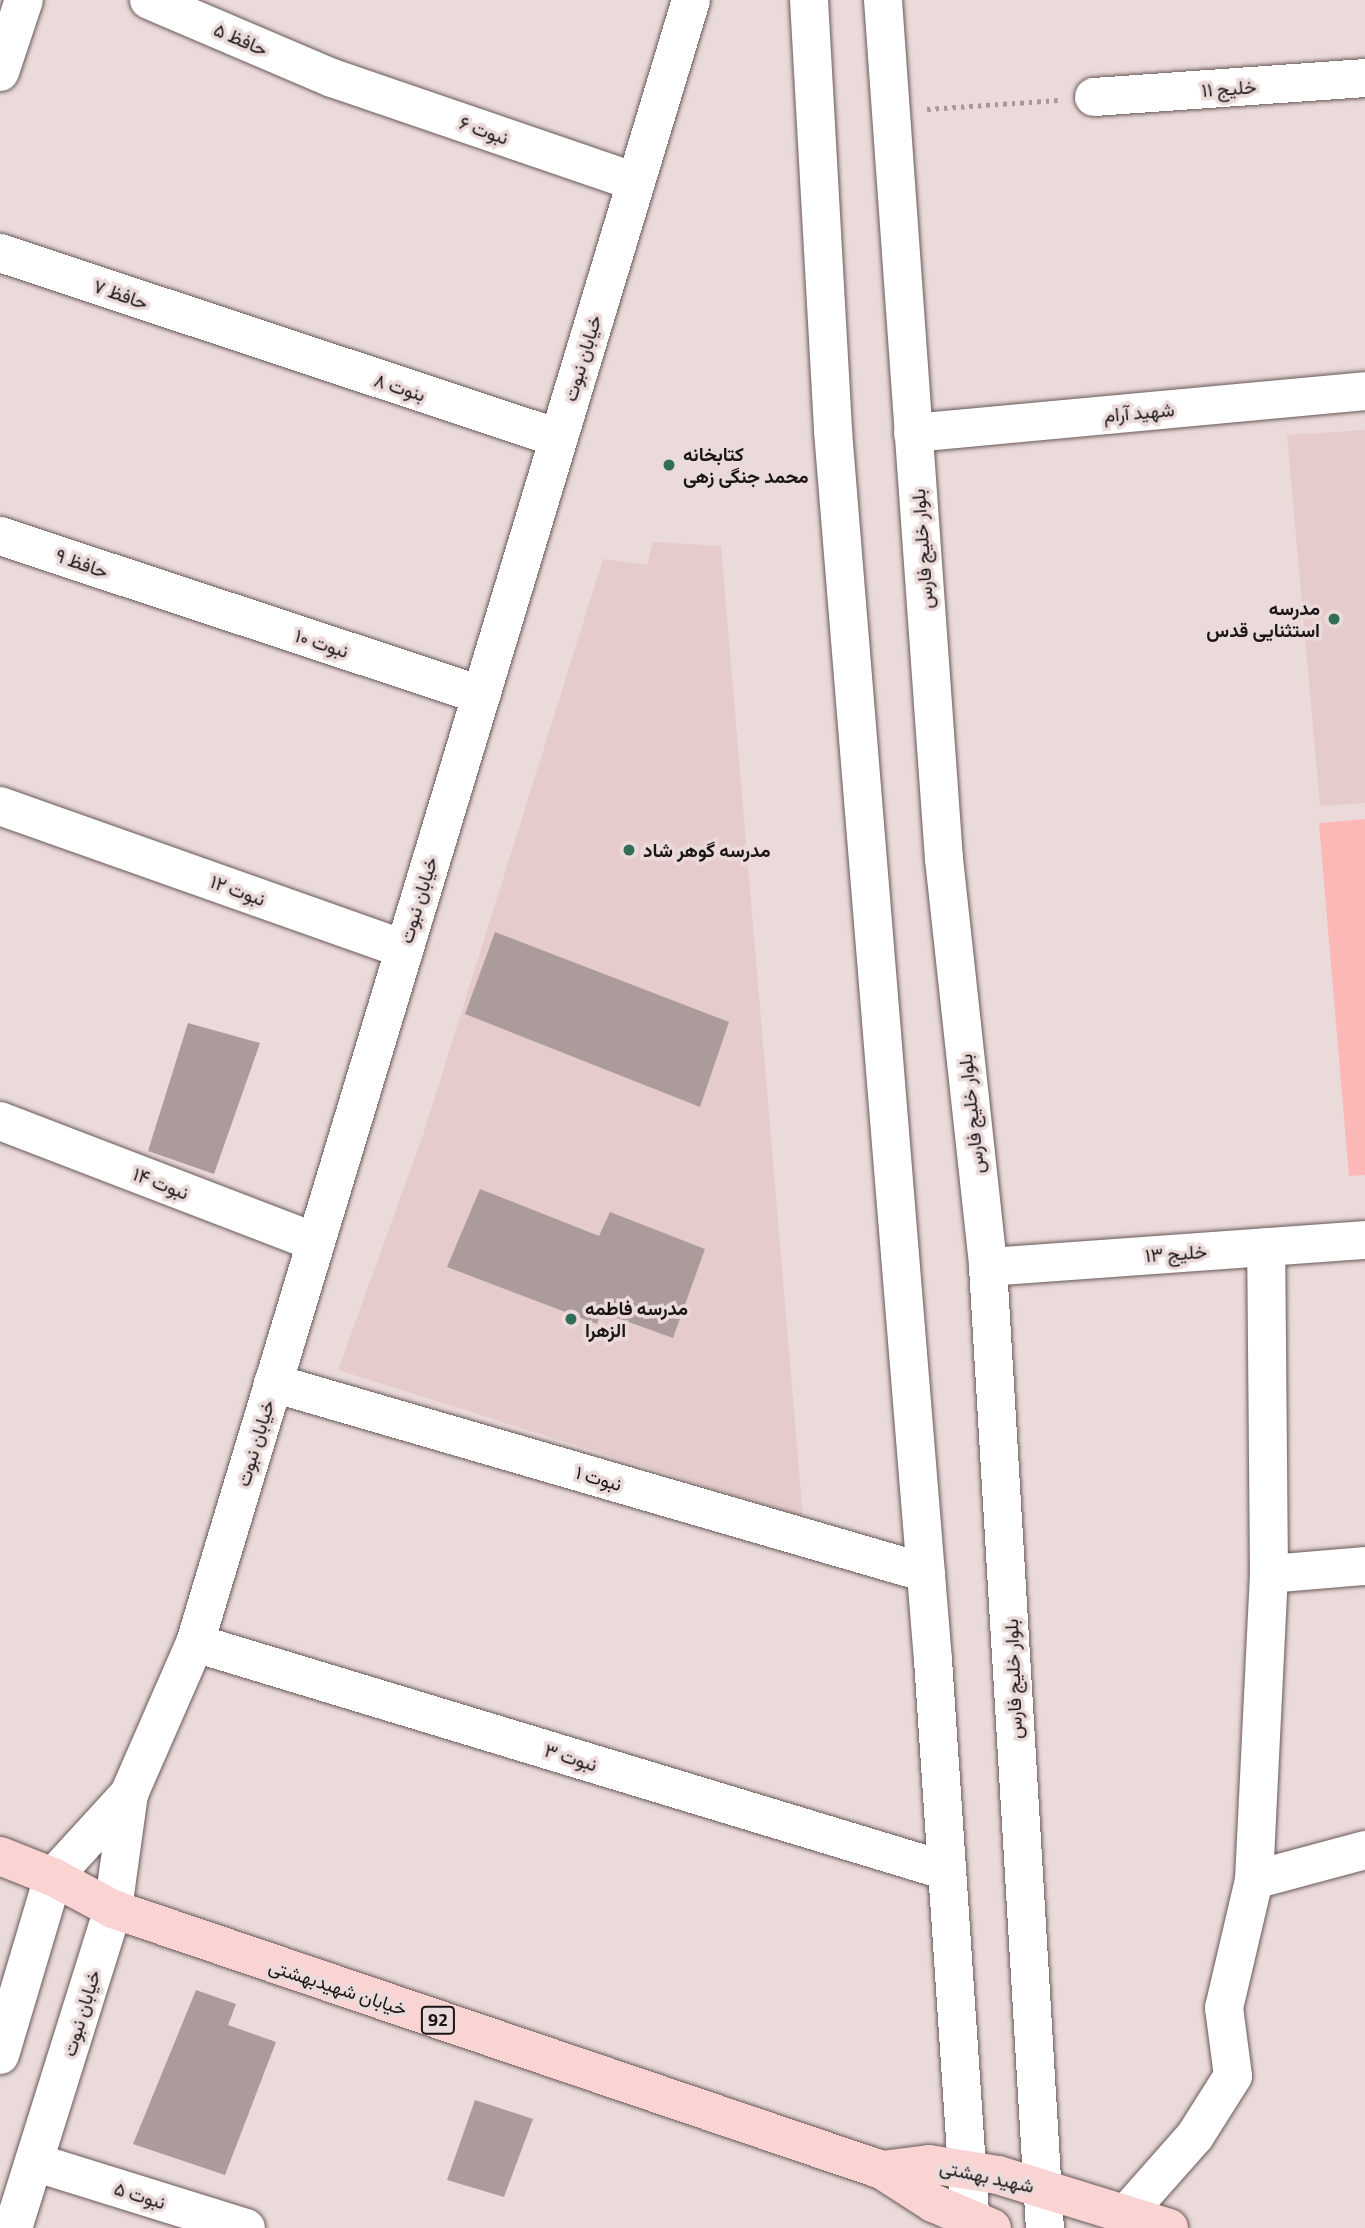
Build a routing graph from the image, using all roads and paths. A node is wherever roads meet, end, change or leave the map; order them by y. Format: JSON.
{"nodes":[{"id":1,"x":24,"y":0,"type":"edge"},
{"id":2,"x":149,"y":0,"type":"edge"},
{"id":3,"x":691,"y":0,"type":"edge"},
{"id":4,"x":809,"y":0,"type":"edge"},
{"id":5,"x":883,"y":0,"type":"edge"},
{"id":6,"x":0,"y":72,"type":"edge"},
{"id":7,"x":332,"y":78,"type":"joint"},
{"id":8,"x":1365,"y":78,"type":"edge"},
{"id":9,"x":1094,"y":97,"type":"joint"},
{"id":10,"x":891,"y":111,"type":"junction"},
{"id":11,"x":636,"y":182,"type":"junction"},
{"id":12,"x":0,"y":253,"type":"edge"},
{"id":13,"x":242,"y":336,"type":"joint"},
{"id":14,"x":1365,"y":391,"type":"edge"},
{"id":15,"x":913,"y":433,"type":"junction"},
{"id":16,"x":558,"y":438,"type":"junction"},
{"id":17,"x":0,"y":536,"type":"edge"},
{"id":18,"x":164,"y":591,"type":"joint"},
{"id":19,"x":481,"y":695,"type":"junction"},
{"id":20,"x":0,"y":806,"type":"edge"},
{"id":21,"x":404,"y":949,"type":"junction"},
{"id":22,"x":3,"y":1122,"type":"edge"},
{"id":23,"x":1365,"y":1240,"type":"edge"},
{"id":24,"x":316,"y":1242,"type":"junction"},
{"id":25,"x":1266,"y":1247,"type":"junction"},
{"id":26,"x":988,"y":1267,"type":"junction"},
{"id":27,"x":273,"y":1383,"type":"junction"},
{"id":28,"x":1365,"y":1566,"type":"edge"},
{"id":29,"x":926,"y":1573,"type":"junction"},
{"id":30,"x":1269,"y":1574,"type":"junction"},
{"id":31,"x":195,"y":1643,"type":"junction"},
{"id":32,"x":129,"y":1794,"type":"junction"},
{"id":33,"x":1365,"y":1850,"type":"edge"},
{"id":34,"x":0,"y":1856,"type":"edge"},
{"id":35,"x":947,"y":1871,"type":"junction"},
{"id":36,"x":53,"y":1877,"type":"junction"},
{"id":37,"x":1255,"y":1880,"type":"junction"},
{"id":38,"x":114,"y":1909,"type":"junction"},
{"id":39,"x":0,"y":2055,"type":"edge"},
{"id":40,"x":966,"y":2156,"type":"junction"},
{"id":41,"x":34,"y":2162,"type":"junction"},
{"id":42,"x":881,"y":2170,"type":"junction"},
{"id":43,"x":1041,"y":2188,"type":"junction"},
{"id":44,"x":1126,"y":2214,"type":"junction"},
{"id":45,"x":978,"y":2225,"type":"edge"},
{"id":46,"x":13,"y":2228,"type":"edge"},
{"id":47,"x":246,"y":2228,"type":"edge"},
{"id":48,"x":1045,"y":2228,"type":"edge"},
{"id":49,"x":1170,"y":2228,"type":"edge"}],
"edges":[{"from":1,"to":6,"type":"main road"},
{"from":2,"to":7,"type":"main road","name":"حافظ ۵"},
{"from":3,"to":11,"type":"main road","name":"خیابان نبوت"},
{"from":4,"to":29,"type":"main road"},
{"from":5,"to":10,"type":"main road","name":"بلوار خلیج فارس"},
{"from":7,"to":11,"type":"main road","name":"نبوت ۶"},
{"from":8,"to":9,"type":"main road","name":"خلیج ۱۱"},
{"from":9,"to":10,"type":"path"},
{"from":10,"to":15,"type":"main road","name":"بلوار خلیج فارس"},
{"from":11,"to":16,"type":"main road","name":"خیابان نبوت"},
{"from":12,"to":13,"type":"main road","name":"حافظ ۷"},
{"from":13,"to":16,"type":"main road","name":"بنوت ۸"},
{"from":14,"to":15,"type":"main road","name":"شهید آرام"},
{"from":15,"to":26,"type":"main road","name":"بلوار خلیج فارس"},
{"from":16,"to":19,"type":"main road","name":"خیابان نبوت"},
{"from":17,"to":18,"type":"main road","name":"حافظ ۹"},
{"from":18,"to":19,"type":"main road","name":"نبوت ۱۰"},
{"from":19,"to":21,"type":"main road","name":"خیابان نبوت"},
{"from":20,"to":21,"type":"main road","name":"نبوت ۱۲"},
{"from":21,"to":24,"type":"main road","name":"خیابان نبوت"},
{"from":22,"to":24,"type":"main road","name":"نبوت ۱۴"},
{"from":23,"to":25,"type":"main road","name":"خلیج ۱۳"},
{"from":24,"to":27,"type":"main road","name":"خیابان نبوت"},
{"from":25,"to":26,"type":"main road","name":"خلیج ۱۳"},
{"from":25,"to":30,"type":"main road"},
{"from":26,"to":43,"type":"main road","name":"بلوار خلیج فارس"},
{"from":27,"to":29,"type":"main road","name":"نبوت ۱"},
{"from":27,"to":31,"type":"main road","name":"خیابان نبوت"},
{"from":28,"to":30,"type":"main road"},
{"from":29,"to":35,"type":"main road"},
{"from":30,"to":37,"type":"main road"},
{"from":31,"to":32,"type":"main road","name":"خیابان نبوت"},
{"from":31,"to":35,"type":"main road","name":"نبوت ۳"},
{"from":32,"to":36,"type":"main road","name":"خیابان نبوت"},
{"from":32,"to":38,"type":"main road","name":"خیابان نبوت"},
{"from":33,"to":37,"type":"main road"},
{"from":34,"to":36,"type":"main road","name":"خیابان شهیدبهشتی","number":"92"},
{"from":35,"to":40,"type":"main road"},
{"from":36,"to":38,"type":"main road","name":"خیابان شهیدبهشتی","number":"92"},
{"from":36,"to":39,"type":"main road","name":"خیابان نبوت"},
{"from":37,"to":44,"type":"main road"},
{"from":38,"to":41,"type":"main road","name":"خیابان نبوت"},
{"from":38,"to":42,"type":"main road","name":"خیابان شهیدبهشتی","number":"92"},
{"from":40,"to":42,"type":"main road","name":"شهید بهشتی"},
{"from":40,"to":43,"type":"main road","name":"شهید بهشتی"},
{"from":40,"to":45,"type":"main road"},
{"from":41,"to":46,"type":"main road","name":"خیابان نبوت"},
{"from":41,"to":47,"type":"main road","name":"نبوت ۵"},
{"from":42,"to":45,"type":"main road","name":"شهید بهشتی"},
{"from":43,"to":44,"type":"main road","name":"شهید بهشتی"},
{"from":43,"to":48,"type":"main road","name":"بلوار خلیج فارس"},
{"from":44,"to":49,"type":"main road","name":"شهید بهشتی"}]}
